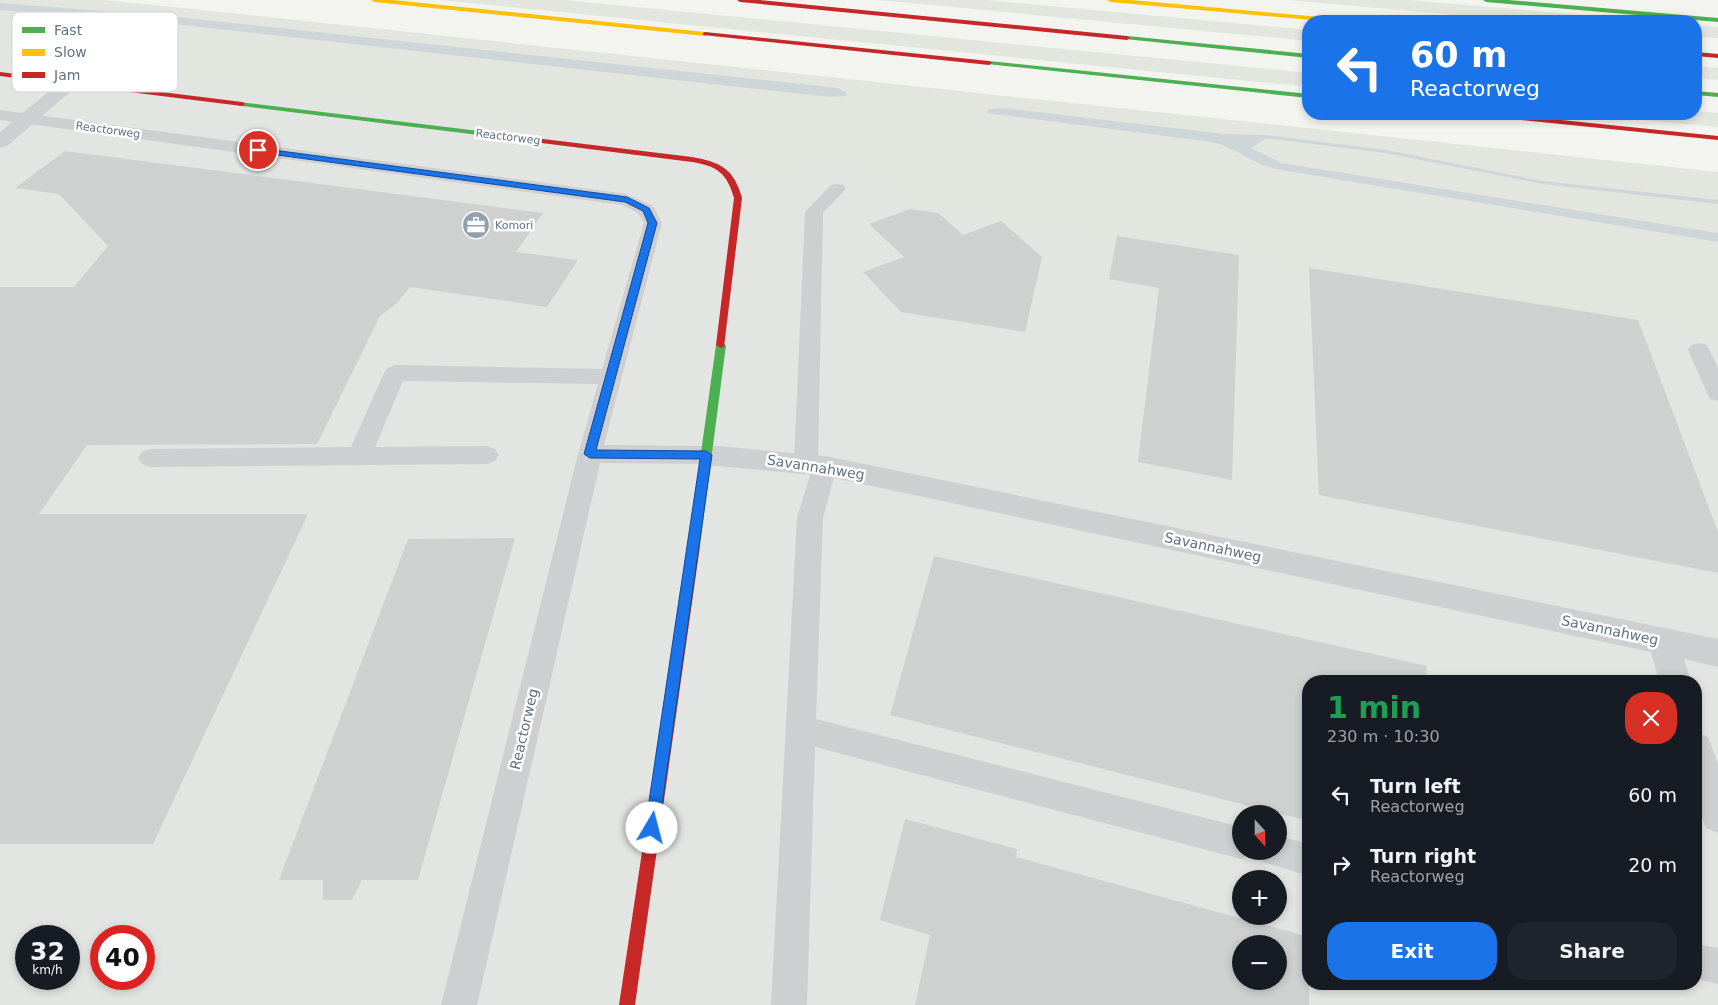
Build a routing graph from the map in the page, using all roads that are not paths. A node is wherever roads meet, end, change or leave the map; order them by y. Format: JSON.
{"nodes":[{"id":1,"x":374,"y":0,"type":"edge"},
{"id":2,"x":740,"y":0,"type":"edge"},
{"id":3,"x":1110,"y":0,"type":"edge"},
{"id":4,"x":1486,"y":0,"type":"edge"},
{"id":5,"x":1660,"y":15,"type":"edge"},
{"id":6,"x":1302,"y":17,"type":"edge"},
{"id":7,"x":1702,"y":19,"type":"edge"},
{"id":8,"x":1718,"y":20,"type":"edge"},
{"id":9,"x":1302,"y":55,"type":"edge"},
{"id":10,"x":1702,"y":55,"type":"edge"},
{"id":11,"x":1718,"y":56,"type":"edge"},
{"id":12,"x":58,"y":92,"type":"edge"},
{"id":13,"x":151,"y":92,"type":"edge"},
{"id":14,"x":1702,"y":94,"type":"edge"},
{"id":15,"x":1302,"y":95,"type":"edge"},
{"id":16,"x":1718,"y":95,"type":"edge"},
{"id":17,"x":0,"y":115,"type":"edge"},
{"id":18,"x":25,"y":118,"type":"junction"},
{"id":19,"x":1542,"y":120,"type":"edge"},
{"id":20,"x":1718,"y":138,"type":"edge"},
{"id":21,"x":0,"y":142,"type":"edge"},
{"id":22,"x":837,"y":189,"type":"dead end"},
{"id":23,"x":1699,"y":350,"type":"dead end"},
{"id":24,"x":611,"y":377,"type":"junction"},
{"id":25,"x":1718,"y":393,"type":"edge"},
{"id":26,"x":590,"y":454,"type":"junction"},
{"id":27,"x":360,"y":455,"type":"junction"},
{"id":28,"x":487,"y":455,"type":"dead end"},
{"id":29,"x":706,"y":455,"type":"junction"},
{"id":30,"x":150,"y":458,"type":"dead end"},
{"id":31,"x":815,"y":464,"type":"junction"},
{"id":32,"x":1663,"y":641,"type":"junction"},
{"id":33,"x":1718,"y":653,"type":"edge"},
{"id":34,"x":1673,"y":675,"type":"edge"},
{"id":35,"x":801,"y":729,"type":"junction"},
{"id":36,"x":1702,"y":767,"type":"edge"},
{"id":37,"x":1718,"y":816,"type":"edge"},
{"id":38,"x":1232,"y":841,"type":"edge"},
{"id":39,"x":1288,"y":855,"type":"edge"},
{"id":40,"x":1302,"y":858,"type":"edge"},
{"id":41,"x":1702,"y":962,"type":"edge"},
{"id":42,"x":1718,"y":966,"type":"edge"},
{"id":43,"x":459,"y":1005,"type":"edge"},
{"id":44,"x":627,"y":1005,"type":"edge"},
{"id":45,"x":789,"y":1005,"type":"edge"}],
"edges":[{"from":1,"to":15,"type":"main road"},
{"from":2,"to":9,"type":"main road"},
{"from":3,"to":6,"type":"main road"},
{"from":4,"to":5,"type":"main road"},
{"from":7,"to":8,"type":"main road"},
{"from":10,"to":11,"type":"main road"},
{"from":12,"to":18,"type":"street"},
{"from":13,"to":29,"type":"main road","name":"Reactorweg"},
{"from":14,"to":16,"type":"main road"},
{"from":17,"to":18,"type":"lane","name":"Reactorweg"},
{"from":18,"to":21,"type":"street"},
{"from":18,"to":24,"type":"lane","name":"Reactorweg"},
{"from":19,"to":20,"type":"main road"},
{"from":22,"to":31,"type":"lane"},
{"from":23,"to":25,"type":"lane"},
{"from":24,"to":26,"type":"lane","name":"Reactorweg"},
{"from":24,"to":27,"type":"lane"},
{"from":26,"to":29,"type":"lane"},
{"from":26,"to":43,"type":"lane","name":"Reactorweg"},
{"from":27,"to":28,"type":"lane"},
{"from":27,"to":30,"type":"lane"},
{"from":29,"to":31,"type":"street","name":"Savannahweg"},
{"from":29,"to":44,"type":"main road","name":"Reactorweg"},
{"from":31,"to":32,"type":"street","name":"Savannahweg"},
{"from":31,"to":35,"type":"lane"},
{"from":32,"to":33,"type":"street","name":"Savannahweg"},
{"from":32,"to":34,"type":"street"},
{"from":35,"to":38,"type":"lane"},
{"from":35,"to":45,"type":"lane"},
{"from":36,"to":37,"type":"street"},
{"from":39,"to":40,"type":"lane"},
{"from":41,"to":42,"type":"lane"}]}
